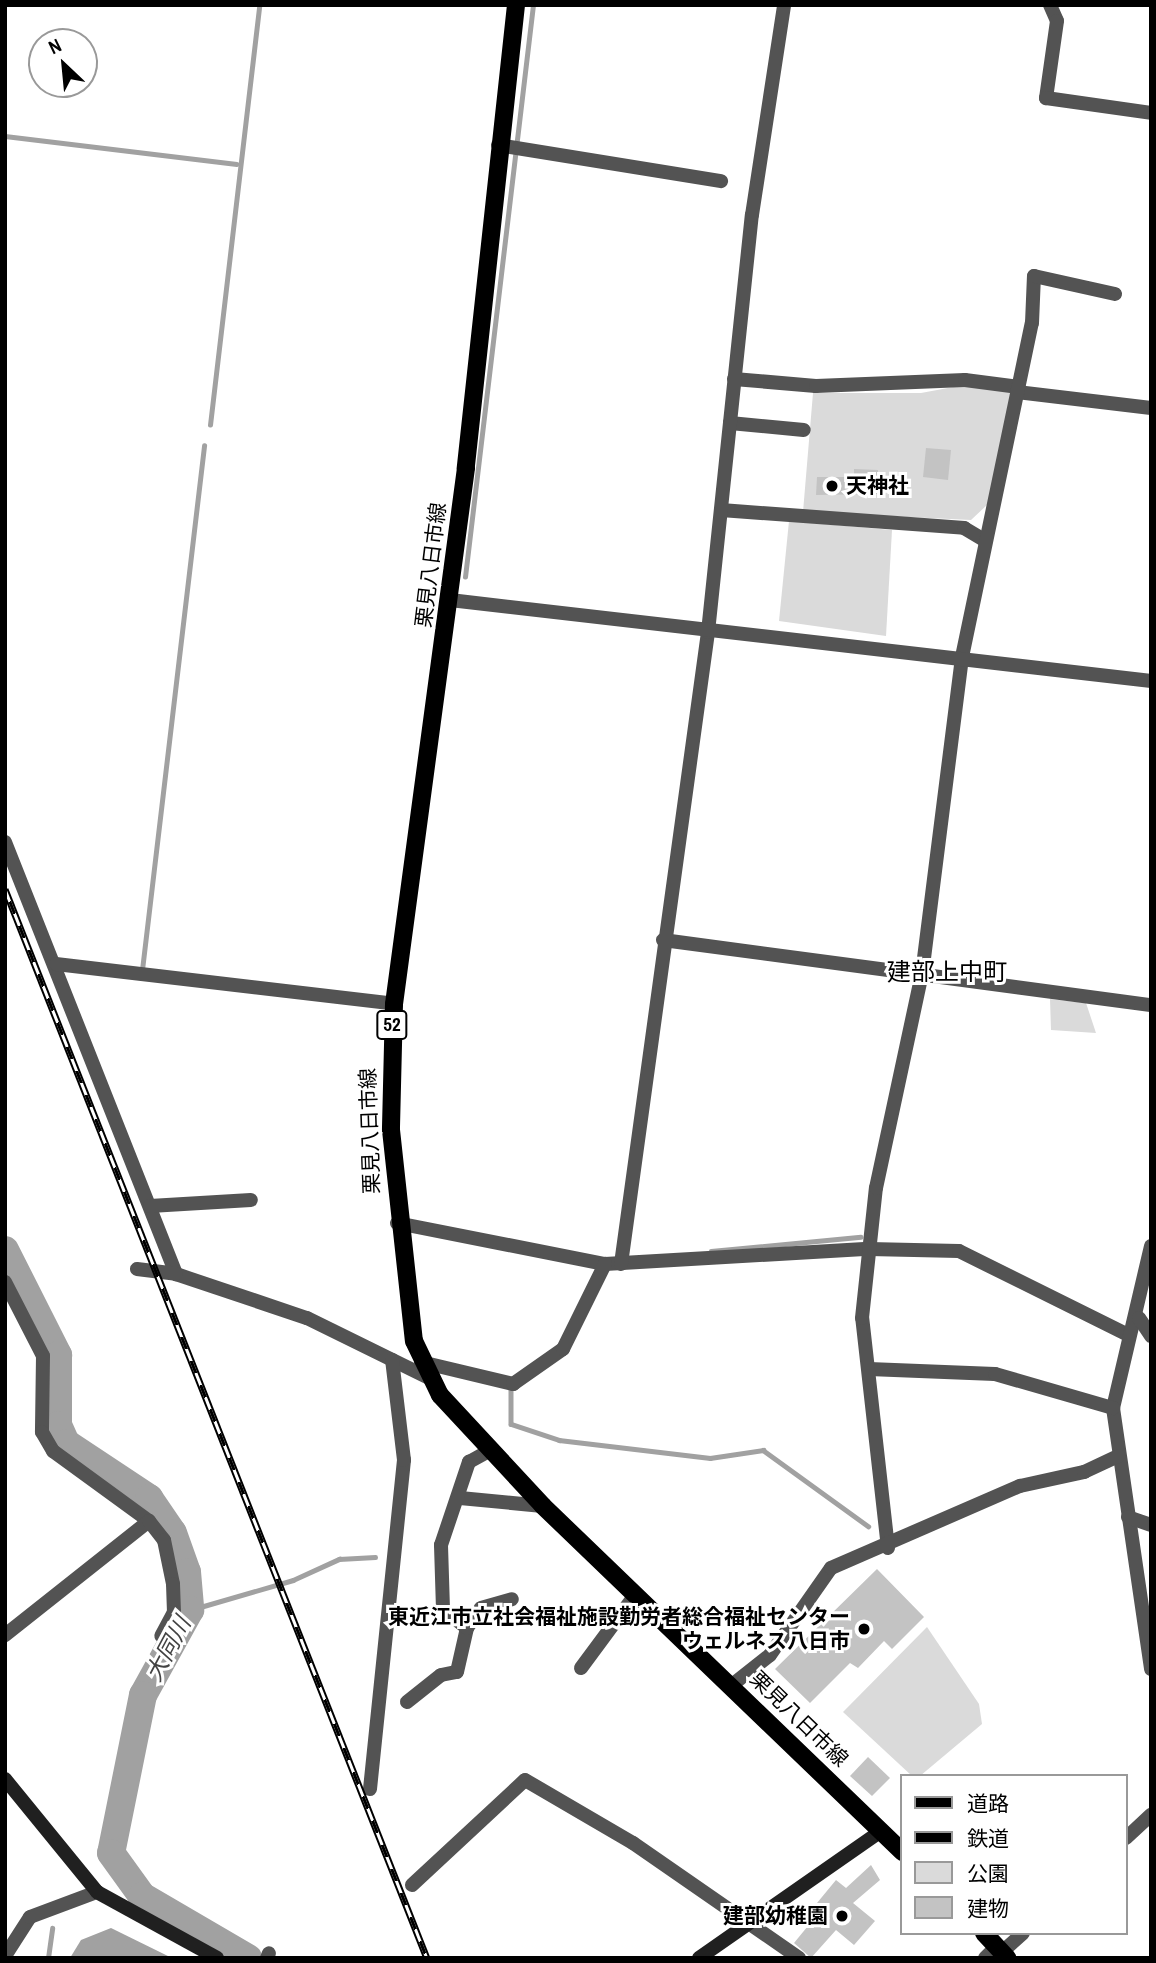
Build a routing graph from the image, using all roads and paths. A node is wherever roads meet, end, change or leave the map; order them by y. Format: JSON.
{"nodes":[{"id":1,"x":516,"y":5,"type":"edge"},
{"id":2,"x":784,"y":5,"type":"edge"},
{"id":3,"x":1050,"y":5,"type":"edge"},
{"id":4,"x":1151,"y":113,"type":"edge"},
{"id":5,"x":498,"y":145,"type":"junction"},
{"id":6,"x":721,"y":181,"type":"dead end"},
{"id":7,"x":1115,"y":294,"type":"dead end"},
{"id":8,"x":734,"y":379,"type":"junction"},
{"id":9,"x":1018,"y":390,"type":"junction"},
{"id":10,"x":1151,"y":408,"type":"edge"},
{"id":11,"x":730,"y":424,"type":"junction"},
{"id":12,"x":804,"y":430,"type":"dead end"},
{"id":13,"x":721,"y":510,"type":"junction"},
{"id":14,"x":984,"y":540,"type":"junction"},
{"id":15,"x":450,"y":600,"type":"junction"},
{"id":16,"x":708,"y":632,"type":"junction"},
{"id":17,"x":962,"y":657,"type":"junction"},
{"id":18,"x":1151,"y":681,"type":"edge"},
{"id":19,"x":5,"y":842,"type":"edge"},
{"id":20,"x":663,"y":940,"type":"junction"},
{"id":21,"x":56,"y":964,"type":"junction"},
{"id":22,"x":922,"y":974,"type":"junction"},
{"id":23,"x":394,"y":1004,"type":"junction"},
{"id":24,"x":1151,"y":1005,"type":"edge"},
{"id":25,"x":250,"y":1199,"type":"dead end"},
{"id":26,"x":150,"y":1206,"type":"junction"},
{"id":27,"x":397,"y":1223,"type":"junction"},
{"id":28,"x":1151,"y":1246,"type":"edge"},
{"id":29,"x":869,"y":1249,"type":"junction"},
{"id":30,"x":605,"y":1264,"type":"junction"},
{"id":31,"x":621,"y":1264,"type":"junction"},
{"id":32,"x":137,"y":1269,"type":"dead end"},
{"id":33,"x":176,"y":1273,"type":"junction"},
{"id":34,"x":5,"y":1282,"type":"edge"},
{"id":35,"x":1139,"y":1318,"type":"junction"},
{"id":36,"x":1128,"y":1335,"type":"junction"},
{"id":37,"x":1151,"y":1336,"type":"edge"},
{"id":38,"x":392,"y":1360,"type":"junction"},
{"id":39,"x":869,"y":1369,"type":"junction"},
{"id":40,"x":425,"y":1370,"type":"junction"},
{"id":41,"x":1113,"y":1408,"type":"junction"},
{"id":42,"x":491,"y":1450,"type":"junction"},
{"id":43,"x":1119,"y":1456,"type":"junction"},
{"id":44,"x":460,"y":1497,"type":"junction"},
{"id":45,"x":543,"y":1506,"type":"junction"},
{"id":46,"x":1128,"y":1517,"type":"junction"},
{"id":47,"x":149,"y":1521,"type":"junction"},
{"id":48,"x":1151,"y":1525,"type":"edge"},
{"id":49,"x":888,"y":1548,"type":"junction"},
{"id":50,"x":635,"y":1595,"type":"junction"},
{"id":51,"x":512,"y":1599,"type":"dead end"},
{"id":52,"x":467,"y":1628,"type":"junction"},
{"id":53,"x":5,"y":1635,"type":"edge"},
{"id":54,"x":161,"y":1636,"type":"dead end"},
{"id":55,"x":580,"y":1668,"type":"dead end"},
{"id":56,"x":1151,"y":1669,"type":"edge"},
{"id":57,"x":732,"y":1685,"type":"junction"},
{"id":58,"x":407,"y":1702,"type":"dead end"},
{"id":59,"x":5,"y":1779,"type":"edge"},
{"id":60,"x":370,"y":1789,"type":"dead end"},
{"id":61,"x":1151,"y":1815,"type":"edge"},
{"id":62,"x":881,"y":1831,"type":"junction"},
{"id":63,"x":1128,"y":1836,"type":"edge"},
{"id":64,"x":900,"y":1850,"type":"edge"},
{"id":65,"x":412,"y":1885,"type":"dead end"},
{"id":66,"x":97,"y":1892,"type":"junction"},
{"id":67,"x":747,"y":1925,"type":"junction"},
{"id":68,"x":985,"y":1935,"type":"edge"},
{"id":69,"x":1021,"y":1935,"type":"edge"},
{"id":70,"x":998,"y":1954,"type":"edge"},
{"id":71,"x":5,"y":1956,"type":"edge"},
{"id":72,"x":217,"y":1958,"type":"edge"},
{"id":73,"x":699,"y":1958,"type":"edge"},
{"id":74,"x":799,"y":1958,"type":"edge"}],
"edges":[{"from":1,"to":5,"type":"main road","name":"栗見八日市線","number":"52"},
{"from":2,"to":8,"type":"street"},
{"from":3,"to":4,"type":"street"},
{"from":5,"to":6,"type":"street"},
{"from":5,"to":15,"type":"main road","name":"栗見八日市線","number":"52"},
{"from":7,"to":9,"type":"street"},
{"from":8,"to":9,"type":"street"},
{"from":8,"to":11,"type":"street"},
{"from":9,"to":10,"type":"street"},
{"from":9,"to":14,"type":"street"},
{"from":11,"to":12,"type":"street"},
{"from":11,"to":13,"type":"street"},
{"from":13,"to":14,"type":"street"},
{"from":13,"to":16,"type":"street"},
{"from":14,"to":17,"type":"street"},
{"from":15,"to":16,"type":"street"},
{"from":15,"to":23,"type":"main road","name":"栗見八日市線","number":"52"},
{"from":16,"to":17,"type":"street"},
{"from":16,"to":20,"type":"street"},
{"from":17,"to":18,"type":"street"},
{"from":17,"to":22,"type":"street"},
{"from":19,"to":21,"type":"street"},
{"from":20,"to":22,"type":"street"},
{"from":20,"to":31,"type":"street"},
{"from":21,"to":23,"type":"street"},
{"from":21,"to":26,"type":"street"},
{"from":22,"to":24,"type":"street"},
{"from":22,"to":29,"type":"street"},
{"from":23,"to":27,"type":"main road","name":"栗見八日市線","number":"52"},
{"from":25,"to":26,"type":"street"},
{"from":26,"to":33,"type":"street"},
{"from":27,"to":30,"type":"street"},
{"from":27,"to":40,"type":"main road","name":"栗見八日市線","number":"52"},
{"from":28,"to":35,"type":"street"},
{"from":29,"to":31,"type":"street"},
{"from":29,"to":36,"type":"street"},
{"from":29,"to":39,"type":"street"},
{"from":30,"to":31,"type":"street"},
{"from":30,"to":40,"type":"street"},
{"from":32,"to":33,"type":"street"},
{"from":33,"to":38,"type":"street"},
{"from":34,"to":47,"type":"street"},
{"from":35,"to":36,"type":"street"},
{"from":35,"to":37,"type":"street"},
{"from":36,"to":41,"type":"street"},
{"from":38,"to":40,"type":"street"},
{"from":38,"to":60,"type":"street"},
{"from":39,"to":41,"type":"street"},
{"from":39,"to":49,"type":"street"},
{"from":40,"to":42,"type":"main road","name":"栗見八日市線"},
{"from":41,"to":43,"type":"street"},
{"from":42,"to":44,"type":"street"},
{"from":42,"to":45,"type":"main road","name":"栗見八日市線"},
{"from":43,"to":46,"type":"street"},
{"from":43,"to":49,"type":"street"},
{"from":44,"to":45,"type":"street"},
{"from":44,"to":52,"type":"street"},
{"from":45,"to":50,"type":"main road","name":"栗見八日市線"},
{"from":46,"to":48,"type":"street"},
{"from":46,"to":56,"type":"street"},
{"from":47,"to":53,"type":"street"},
{"from":47,"to":54,"type":"street"},
{"from":49,"to":57,"type":"street"},
{"from":50,"to":55,"type":"street"},
{"from":50,"to":57,"type":"main road","name":"栗見八日市線"},
{"from":51,"to":52,"type":"street"},
{"from":52,"to":58,"type":"street"},
{"from":57,"to":62,"type":"main road","name":"栗見八日市線"},
{"from":59,"to":66,"type":"main road"},
{"from":61,"to":63,"type":"street"},
{"from":62,"to":64,"type":"main road","name":"栗見八日市線"},
{"from":62,"to":67,"type":"main road"},
{"from":65,"to":67,"type":"street"},
{"from":66,"to":71,"type":"street"},
{"from":66,"to":72,"type":"main road"},
{"from":67,"to":73,"type":"main road"},
{"from":67,"to":74,"type":"street"},
{"from":68,"to":70,"type":"main road"},
{"from":69,"to":70,"type":"street"}]}
